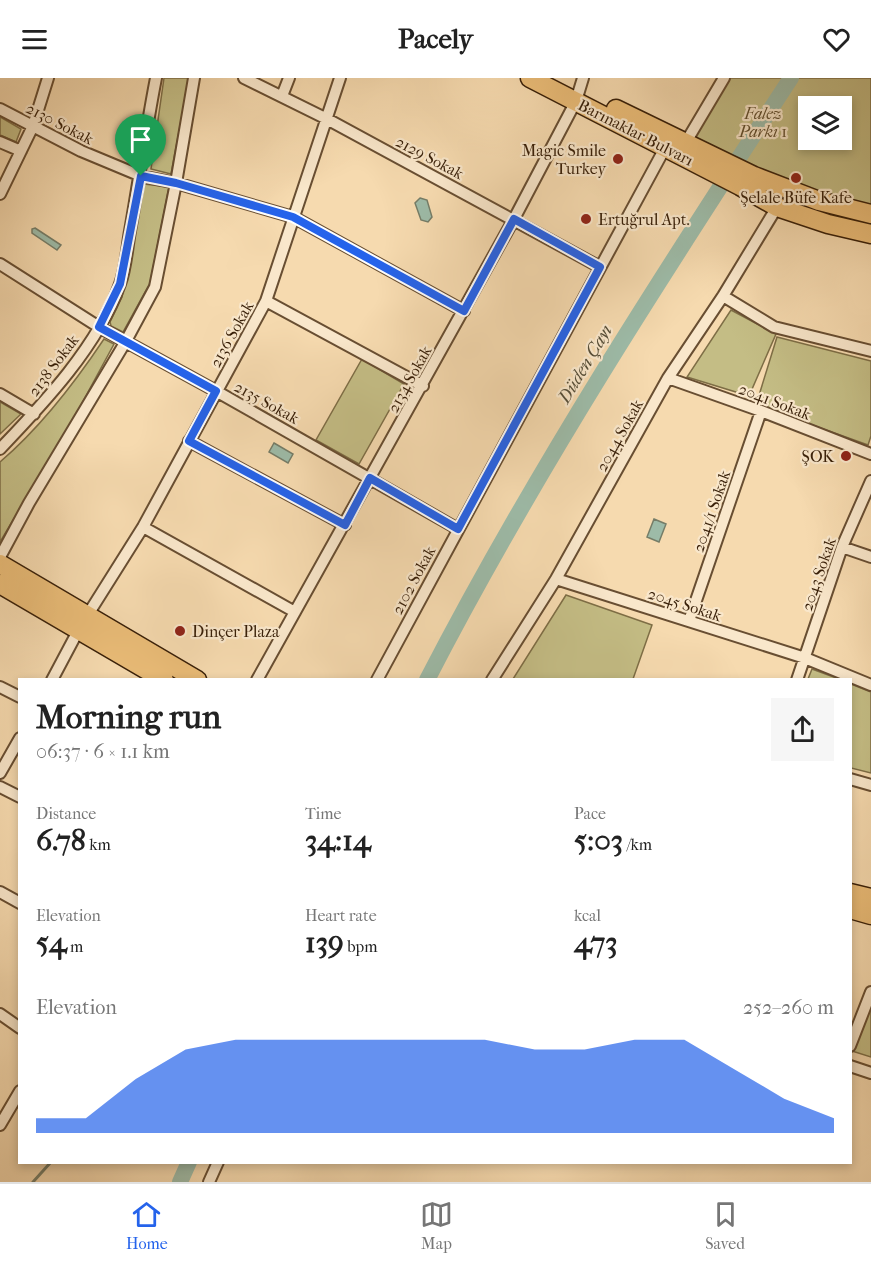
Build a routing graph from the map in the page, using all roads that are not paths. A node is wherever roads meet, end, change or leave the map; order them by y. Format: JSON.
{"nodes":[{"id":1,"x":48,"y":78,"type":"edge"},
{"id":2,"x":156,"y":78,"type":"edge"},
{"id":3,"x":194,"y":78,"type":"edge"},
{"id":4,"x":244,"y":78,"type":"edge"},
{"id":5,"x":289,"y":78,"type":"edge"},
{"id":6,"x":340,"y":78,"type":"edge"},
{"id":7,"x":530,"y":78,"type":"edge"},
{"id":8,"x":555,"y":78,"type":"edge"},
{"id":9,"x":724,"y":78,"type":"edge"},
{"id":10,"x":580,"y":90,"type":"edge"},
{"id":11,"x":282,"y":96,"type":"junction"},
{"id":12,"x":0,"y":109,"type":"edge"},
{"id":13,"x":327,"y":119,"type":"junction"},
{"id":14,"x":33,"y":126,"type":"junction"},
{"id":15,"x":0,"y":142,"type":"edge"},
{"id":16,"x":686,"y":142,"type":"junction"},
{"id":17,"x":665,"y":147,"type":"junction"},
{"id":18,"x":21,"y":151,"type":"junction"},
{"id":19,"x":713,"y":164,"type":"junction"},
{"id":20,"x":141,"y":176,"type":"junction"},
{"id":21,"x":743,"y":179,"type":"junction"},
{"id":22,"x":176,"y":183,"type":"junction"},
{"id":23,"x":0,"y":194,"type":"edge"},
{"id":24,"x":777,"y":207,"type":"junction"},
{"id":25,"x":871,"y":214,"type":"edge"},
{"id":26,"x":293,"y":217,"type":"junction"},
{"id":27,"x":514,"y":219,"type":"junction"},
{"id":28,"x":871,"y":234,"type":"edge"},
{"id":29,"x":0,"y":264,"type":"edge"},
{"id":30,"x":600,"y":267,"type":"junction"},
{"id":31,"x":723,"y":296,"type":"junction"},
{"id":32,"x":266,"y":301,"type":"junction"},
{"id":33,"x":464,"y":311,"type":"junction"},
{"id":34,"x":99,"y":327,"type":"junction"},
{"id":35,"x":126,"y":341,"type":"junction"},
{"id":36,"x":871,"y":351,"type":"edge"},
{"id":37,"x":668,"y":378,"type":"junction"},
{"id":38,"x":423,"y":386,"type":"junction"},
{"id":39,"x":216,"y":391,"type":"junction"},
{"id":40,"x":0,"y":394,"type":"edge"},
{"id":41,"x":761,"y":411,"type":"junction"},
{"id":42,"x":34,"y":414,"type":"junction"},
{"id":43,"x":189,"y":441,"type":"junction"},
{"id":44,"x":0,"y":449,"type":"edge"},
{"id":45,"x":871,"y":454,"type":"edge"},
{"id":46,"x":370,"y":478,"type":"junction"},
{"id":47,"x":871,"y":481,"type":"edge"},
{"id":48,"x":345,"y":525,"type":"junction"},
{"id":49,"x":143,"y":527,"type":"junction"},
{"id":50,"x":458,"y":529,"type":"junction"},
{"id":51,"x":842,"y":547,"type":"junction"},
{"id":52,"x":0,"y":557,"type":"edge"},
{"id":53,"x":871,"y":557,"type":"edge"},
{"id":54,"x":0,"y":564,"type":"edge"},
{"id":55,"x":556,"y":579,"type":"junction"},
{"id":56,"x":0,"y":584,"type":"edge"},
{"id":57,"x":295,"y":612,"type":"junction"},
{"id":58,"x":689,"y":621,"type":"junction"},
{"id":59,"x":83,"y":623,"type":"junction"},
{"id":60,"x":805,"y":658,"type":"junction"},
{"id":61,"x":53,"y":678,"type":"edge"},
{"id":62,"x":161,"y":678,"type":"edge"},
{"id":63,"x":193,"y":678,"type":"edge"},
{"id":64,"x":258,"y":678,"type":"edge"},
{"id":65,"x":378,"y":678,"type":"edge"},
{"id":66,"x":493,"y":678,"type":"edge"},
{"id":67,"x":798,"y":678,"type":"edge"},
{"id":68,"x":871,"y":685,"type":"edge"},
{"id":69,"x":0,"y":687,"type":"edge"},
{"id":70,"x":18,"y":697,"type":"edge"},
{"id":71,"x":18,"y":742,"type":"edge"},
{"id":72,"x":0,"y":773,"type":"edge"},
{"id":73,"x":852,"y":780,"type":"edge"},
{"id":74,"x":871,"y":785,"type":"edge"},
{"id":75,"x":0,"y":787,"type":"edge"},
{"id":76,"x":18,"y":797,"type":"edge"},
{"id":77,"x":0,"y":892,"type":"edge"},
{"id":78,"x":852,"y":893,"type":"edge"},
{"id":79,"x":871,"y":898,"type":"edge"},
{"id":80,"x":18,"y":902,"type":"edge"},
{"id":81,"x":852,"y":910,"type":"edge"},
{"id":82,"x":871,"y":915,"type":"edge"},
{"id":83,"x":871,"y":992,"type":"edge"},
{"id":84,"x":0,"y":1014,"type":"edge"},
{"id":85,"x":18,"y":1027,"type":"edge"},
{"id":86,"x":852,"y":1042,"type":"edge"},
{"id":87,"x":852,"y":1067,"type":"edge"},
{"id":88,"x":871,"y":1073,"type":"edge"},
{"id":89,"x":18,"y":1094,"type":"edge"},
{"id":90,"x":0,"y":1125,"type":"edge"},
{"id":91,"x":217,"y":1164,"type":"edge"},
{"id":92,"x":209,"y":1182,"type":"edge"}],
"edges":[{"from":1,"to":14,"type":"street"},
{"from":2,"to":20,"type":"street","name":"2138 Sokak"},
{"from":3,"to":22,"type":"street"},
{"from":4,"to":11,"type":"street","name":"2129 Sokak"},
{"from":5,"to":11,"type":"street"},
{"from":6,"to":13,"type":"street","name":"2136 Sokak"},
{"from":7,"to":10,"type":"main road","name":"Barınaklar Bulvarı"},
{"from":8,"to":10,"type":"main road","name":"Barınaklar Bulvarı"},
{"from":9,"to":16,"type":"street"},
{"from":10,"to":16,"type":"main road"},
{"from":10,"to":17,"type":"main road","name":"Barınaklar Bulvarı"},
{"from":10,"to":27,"type":"street","name":"2134 Sokak"},
{"from":11,"to":13,"type":"street","name":"2129 Sokak"},
{"from":12,"to":14,"type":"street","name":"2130 Sokak"},
{"from":13,"to":26,"type":"street","name":"2136 Sokak"},
{"from":13,"to":27,"type":"street","name":"2129 Sokak"},
{"from":14,"to":18,"type":"street"},
{"from":14,"to":20,"type":"street","name":"2130 Sokak"},
{"from":15,"to":18,"type":"street"},
{"from":16,"to":19,"type":"main road"},
{"from":17,"to":19,"type":"main road","name":"Barınaklar Bulvarı"},
{"from":17,"to":30,"type":"street","name":"2102 Sokak"},
{"from":18,"to":23,"type":"street"},
{"from":19,"to":21,"type":"main road"},
{"from":20,"to":22,"type":"street","name":"2130 Sokak"},
{"from":20,"to":34,"type":"street","name":"2138 Sokak"},
{"from":21,"to":24,"type":"main road"},
{"from":21,"to":25,"type":"main road"},
{"from":22,"to":26,"type":"street","name":"2130 Sokak"},
{"from":22,"to":35,"type":"street"},
{"from":24,"to":28,"type":"main road"},
{"from":24,"to":31,"type":"street","name":"2044 Sokak"},
{"from":26,"to":32,"type":"street","name":"2136 Sokak"},
{"from":26,"to":33,"type":"street","name":"2130 Sokak"},
{"from":27,"to":30,"type":"street","name":"2129 Sokak"},
{"from":27,"to":33,"type":"street","name":"2134 Sokak"},
{"from":29,"to":34,"type":"street","name":"2135 Sokak"},
{"from":30,"to":50,"type":"street","name":"2102 Sokak"},
{"from":31,"to":36,"type":"street"},
{"from":31,"to":37,"type":"street","name":"2044 Sokak"},
{"from":32,"to":38,"type":"street"},
{"from":32,"to":39,"type":"street","name":"2136 Sokak"},
{"from":33,"to":38,"type":"street","name":"2134 Sokak"},
{"from":34,"to":35,"type":"street","name":"2135 Sokak"},
{"from":34,"to":42,"type":"street","name":"2138 Sokak"},
{"from":35,"to":39,"type":"street","name":"2135 Sokak"},
{"from":35,"to":52,"type":"street"},
{"from":37,"to":41,"type":"street","name":"2041 Sokak"},
{"from":37,"to":55,"type":"street","name":"2044 Sokak"},
{"from":38,"to":46,"type":"street","name":"2134 Sokak"},
{"from":39,"to":43,"type":"street","name":"2136 Sokak"},
{"from":39,"to":46,"type":"street","name":"2135 Sokak"},
{"from":40,"to":42,"type":"street"},
{"from":41,"to":45,"type":"street","name":"2041 Sokak"},
{"from":41,"to":58,"type":"street","name":"2041/1 Sokak"},
{"from":42,"to":44,"type":"street","name":"2138 Sokak"},
{"from":43,"to":48,"type":"street"},
{"from":43,"to":49,"type":"street","name":"2136 Sokak"},
{"from":46,"to":48,"type":"street","name":"2134 Sokak"},
{"from":46,"to":50,"type":"street","name":"2135 Sokak"},
{"from":47,"to":51,"type":"street","name":"2043 Sokak"},
{"from":48,"to":57,"type":"street","name":"2134 Sokak"},
{"from":49,"to":57,"type":"street"},
{"from":49,"to":59,"type":"street","name":"2136 Sokak"},
{"from":50,"to":65,"type":"street","name":"2102 Sokak"},
{"from":51,"to":53,"type":"street"},
{"from":51,"to":60,"type":"street","name":"2043 Sokak"},
{"from":54,"to":59,"type":"main road"},
{"from":55,"to":58,"type":"street","name":"2045 Sokak"},
{"from":55,"to":66,"type":"street","name":"2044 Sokak"},
{"from":56,"to":59,"type":"main road"},
{"from":57,"to":64,"type":"street","name":"2134 Sokak"},
{"from":58,"to":60,"type":"street","name":"2045 Sokak"},
{"from":59,"to":61,"type":"street","name":"2136 Sokak"},
{"from":59,"to":62,"type":"main road"},
{"from":59,"to":63,"type":"main road"},
{"from":60,"to":67,"type":"street","name":"2043 Sokak"},
{"from":60,"to":68,"type":"street","name":"2045 Sokak"},
{"from":69,"to":70,"type":"street"},
{"from":71,"to":72,"type":"street"},
{"from":73,"to":74,"type":"street"},
{"from":75,"to":76,"type":"street"},
{"from":77,"to":80,"type":"street"},
{"from":78,"to":79,"type":"main road"},
{"from":81,"to":82,"type":"main road"},
{"from":83,"to":86,"type":"street"},
{"from":84,"to":85,"type":"street"},
{"from":87,"to":88,"type":"street"},
{"from":89,"to":90,"type":"street"},
{"from":91,"to":92,"type":"street"}]}
